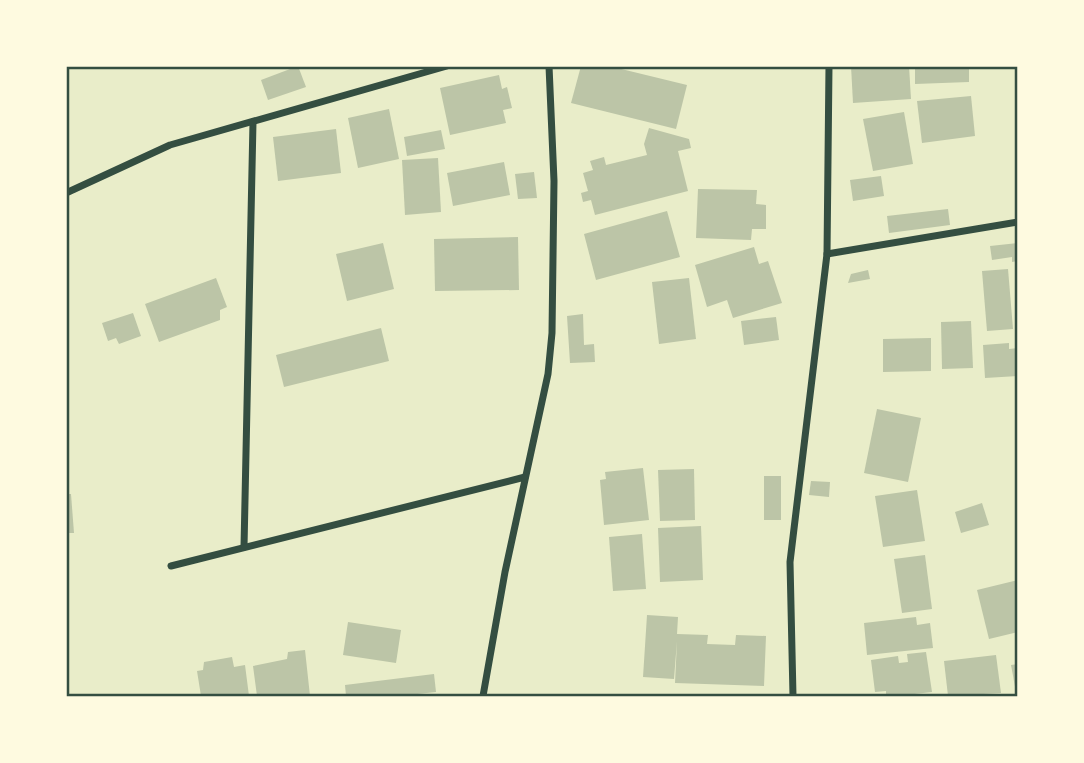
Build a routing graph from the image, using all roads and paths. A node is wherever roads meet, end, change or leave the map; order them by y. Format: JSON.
{"nodes":[{"id":1,"x":447,"y":66,"type":"edge"},
{"id":2,"x":549,"y":66,"type":"edge"},
{"id":3,"x":829,"y":66,"type":"edge"},
{"id":4,"x":253,"y":122,"type":"junction"},
{"id":5,"x":66,"y":193,"type":"edge"},
{"id":6,"x":1017,"y":222,"type":"edge"},
{"id":7,"x":827,"y":254,"type":"junction"},
{"id":8,"x":525,"y":477,"type":"junction"},
{"id":9,"x":244,"y":547,"type":"junction"},
{"id":10,"x":171,"y":566,"type":"dead end"},
{"id":11,"x":482,"y":696,"type":"edge"},
{"id":12,"x":793,"y":696,"type":"edge"}],
"edges":[{"from":1,"to":4,"type":"street"},
{"from":2,"to":8,"type":"street"},
{"from":3,"to":7,"type":"street"},
{"from":4,"to":5,"type":"street"},
{"from":4,"to":9,"type":"street"},
{"from":6,"to":7,"type":"street"},
{"from":7,"to":12,"type":"street"},
{"from":8,"to":9,"type":"street"},
{"from":8,"to":11,"type":"street"},
{"from":9,"to":10,"type":"street"}]}
